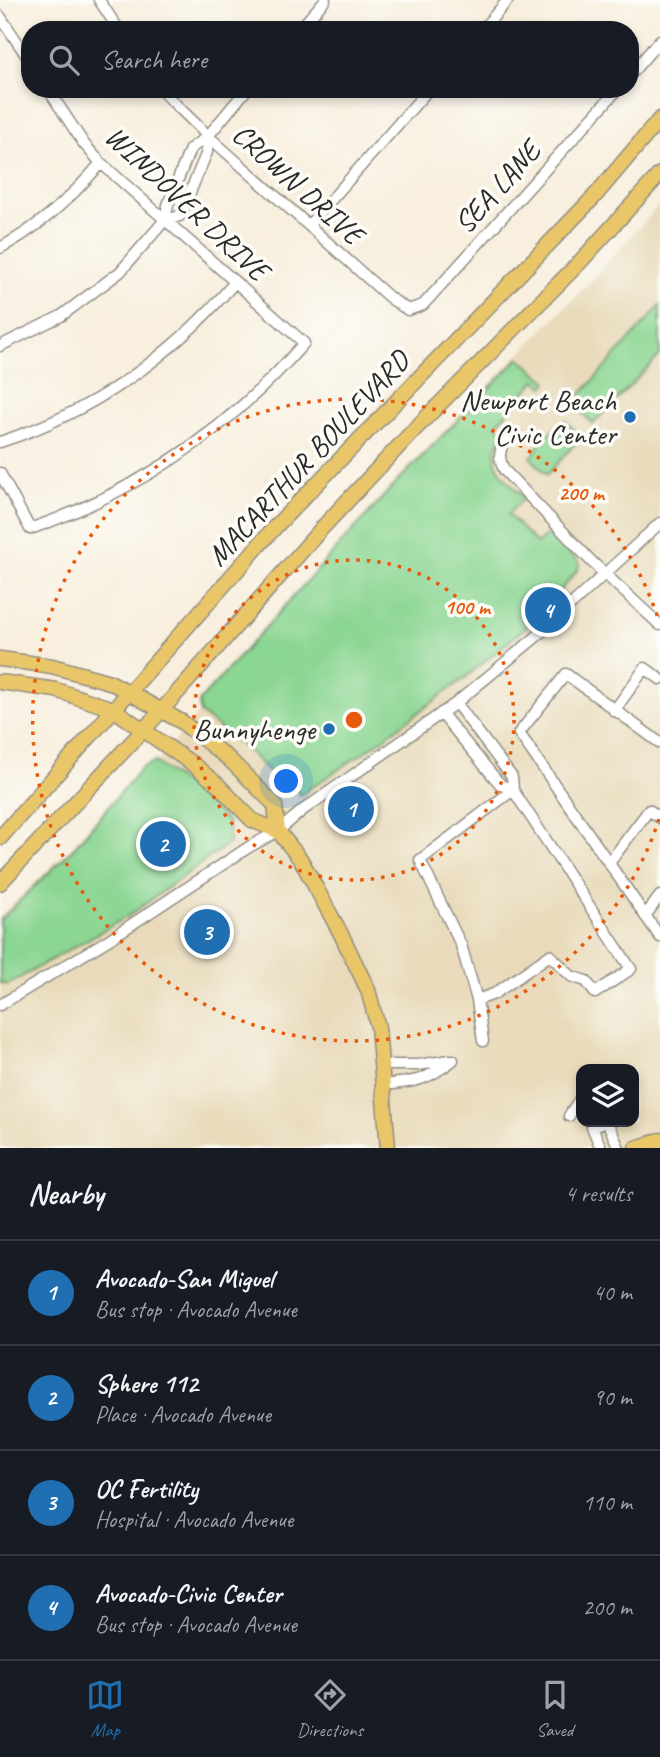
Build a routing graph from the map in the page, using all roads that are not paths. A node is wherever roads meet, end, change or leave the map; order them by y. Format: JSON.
{"nodes":[{"id":1,"x":99,"y":0,"type":"edge"},
{"id":2,"x":325,"y":0,"type":"edge"},
{"id":3,"x":508,"y":0,"type":"edge"},
{"id":4,"x":0,"y":16,"type":"edge"},
{"id":5,"x":113,"y":21,"type":"edge"},
{"id":6,"x":307,"y":21,"type":"edge"},
{"id":7,"x":490,"y":21,"type":"edge"},
{"id":8,"x":660,"y":40,"type":"edge"},
{"id":9,"x":21,"y":48,"type":"edge"},
{"id":10,"x":639,"y":64,"type":"edge"},
{"id":11,"x":54,"y":98,"type":"edge"},
{"id":12,"x":169,"y":98,"type":"edge"},
{"id":13,"x":240,"y":98,"type":"edge"},
{"id":14,"x":421,"y":98,"type":"edge"},
{"id":15,"x":610,"y":98,"type":"edge"},
{"id":16,"x":660,"y":119,"type":"edge"},
{"id":17,"x":208,"y":136,"type":"junction"},
{"id":18,"x":101,"y":163,"type":"junction"},
{"id":19,"x":660,"y":174,"type":"edge"},
{"id":20,"x":165,"y":220,"type":"junction"},
{"id":21,"x":309,"y":225,"type":"junction"},
{"id":22,"x":0,"y":248,"type":"edge"},
{"id":23,"x":235,"y":282,"type":"junction"},
{"id":24,"x":408,"y":310,"type":"joint"},
{"id":25,"x":0,"y":346,"type":"edge"},
{"id":26,"x":509,"y":436,"type":"dead end"},
{"id":27,"x":0,"y":442,"type":"edge"},
{"id":28,"x":0,"y":473,"type":"edge"},
{"id":29,"x":660,"y":523,"type":"edge"},
{"id":30,"x":605,"y":575,"type":"junction"},
{"id":31,"x":660,"y":625,"type":"edge"},
{"id":32,"x":0,"y":659,"type":"edge"},
{"id":33,"x":660,"y":679,"type":"edge"},
{"id":34,"x":0,"y":682,"type":"edge"},
{"id":35,"x":130,"y":692,"type":"junction"},
{"id":36,"x":456,"y":703,"type":"junction"},
{"id":37,"x":113,"y":709,"type":"junction"},
{"id":38,"x":162,"y":710,"type":"junction"},
{"id":39,"x":614,"y":711,"type":"junction"},
{"id":40,"x":442,"y":713,"type":"junction"},
{"id":41,"x":144,"y":729,"type":"junction"},
{"id":42,"x":660,"y":743,"type":"edge"},
{"id":43,"x":513,"y":790,"type":"junction"},
{"id":44,"x":660,"y":818,"type":"edge"},
{"id":45,"x":278,"y":831,"type":"junction"},
{"id":46,"x":0,"y":838,"type":"edge"},
{"id":47,"x":609,"y":863,"type":"junction"},
{"id":48,"x":0,"y":883,"type":"edge"},
{"id":49,"x":660,"y":896,"type":"edge"},
{"id":50,"x":645,"y":916,"type":"junction"},
{"id":51,"x":660,"y":937,"type":"edge"},
{"id":52,"x":477,"y":1000,"type":"junction"},
{"id":53,"x":0,"y":1005,"type":"edge"},
{"id":54,"x":483,"y":1041,"type":"dead end"},
{"id":55,"x":380,"y":1065,"type":"junction"},
{"id":56,"x":382,"y":1085,"type":"junction"},
{"id":57,"x":576,"y":1105,"type":"edge"},
{"id":58,"x":569,"y":1116,"type":"dead end"},
{"id":59,"x":592,"y":1127,"type":"edge"},
{"id":60,"x":609,"y":1127,"type":"edge"},
{"id":61,"x":660,"y":1140,"type":"edge"},
{"id":62,"x":388,"y":1148,"type":"edge"},
{"id":63,"x":601,"y":1148,"type":"edge"},
{"id":64,"x":619,"y":1148,"type":"edge"},
{"id":65,"x":636,"y":1148,"type":"edge"}],
"edges":[{"from":1,"to":5,"type":"street"},
{"from":2,"to":6,"type":"street"},
{"from":3,"to":7,"type":"street"},
{"from":4,"to":9,"type":"street"},
{"from":8,"to":10,"type":"street"},
{"from":11,"to":18,"type":"street","name":"WINDOVER DRIVE"},
{"from":12,"to":17,"type":"street","name":"CROWN DRIVE"},
{"from":13,"to":17,"type":"street"},
{"from":14,"to":21,"type":"street"},
{"from":15,"to":24,"type":"street","name":"SEA LANE"},
{"from":16,"to":35,"type":"main road","name":"MACARTHUR BOULEVARD"},
{"from":17,"to":20,"type":"street"},
{"from":17,"to":21,"type":"street","name":"CROWN DRIVE"},
{"from":18,"to":20,"type":"street","name":"WINDOVER DRIVE"},
{"from":18,"to":22,"type":"street"},
{"from":19,"to":38,"type":"main road","name":"MACARTHUR BOULEVARD"},
{"from":20,"to":23,"type":"street","name":"WINDOVER DRIVE"},
{"from":20,"to":25,"type":"street"},
{"from":21,"to":24,"type":"street","name":"CROWN DRIVE"},
{"from":23,"to":27,"type":"street"},
{"from":23,"to":28,"type":"street","name":"WINDOVER DRIVE"},
{"from":26,"to":30,"type":"street"},
{"from":29,"to":30,"type":"street"},
{"from":30,"to":31,"type":"street"},
{"from":30,"to":36,"type":"street"},
{"from":32,"to":35,"type":"main road"},
{"from":33,"to":39,"type":"street"},
{"from":34,"to":37,"type":"main road"},
{"from":35,"to":37,"type":"main road","name":"MACARTHUR BOULEVARD"},
{"from":35,"to":38,"type":"main road"},
{"from":36,"to":40,"type":"street"},
{"from":36,"to":43,"type":"street"},
{"from":37,"to":41,"type":"main road"},
{"from":37,"to":46,"type":"main road","name":"MACARTHUR BOULEVARD"},
{"from":38,"to":41,"type":"main road","name":"MACARTHUR BOULEVARD"},
{"from":38,"to":45,"type":"main road"},
{"from":39,"to":42,"type":"street"},
{"from":39,"to":47,"type":"street"},
{"from":40,"to":43,"type":"street"},
{"from":40,"to":45,"type":"street"},
{"from":41,"to":45,"type":"main road"},
{"from":41,"to":48,"type":"main road","name":"MACARTHUR BOULEVARD"},
{"from":43,"to":52,"type":"street"},
{"from":43,"to":52,"type":"street"},
{"from":44,"to":47,"type":"street"},
{"from":45,"to":53,"type":"street"},
{"from":45,"to":55,"type":"main road"},
{"from":47,"to":50,"type":"street"},
{"from":49,"to":50,"type":"street"},
{"from":50,"to":51,"type":"street"},
{"from":52,"to":54,"type":"street"},
{"from":55,"to":56,"type":"main road"},
{"from":55,"to":56,"type":"street"},
{"from":56,"to":62,"type":"main road"},
{"from":57,"to":58,"type":"street"},
{"from":59,"to":63,"type":"street"},
{"from":60,"to":64,"type":"street"},
{"from":61,"to":65,"type":"main road"}]}
